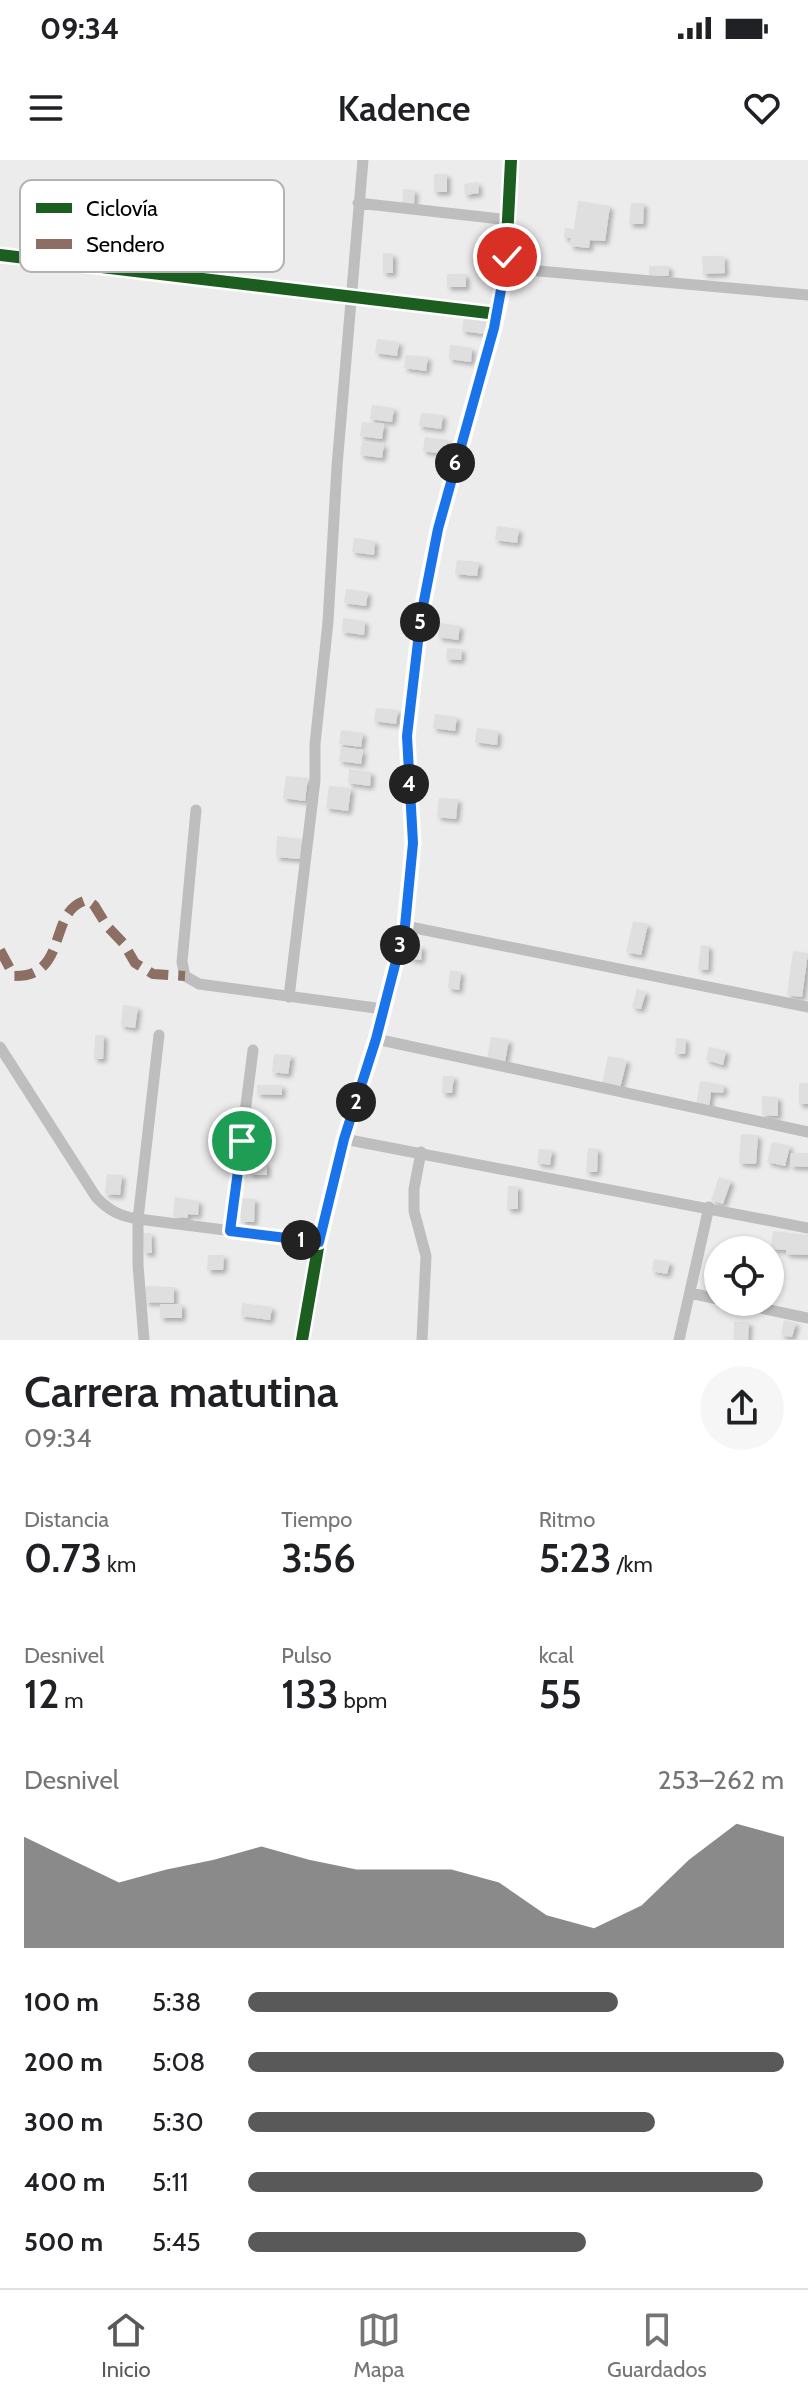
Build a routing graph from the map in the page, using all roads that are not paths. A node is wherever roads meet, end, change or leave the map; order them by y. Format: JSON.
{"nodes":[{"id":1,"x":363,"y":160,"type":"edge"},
{"id":2,"x":511,"y":160,"type":"edge"},
{"id":3,"x":358,"y":203,"type":"junction"},
{"id":4,"x":510,"y":220,"type":"junction"},
{"id":5,"x":0,"y":255,"type":"edge"},
{"id":6,"x":20,"y":257,"type":"edge"},
{"id":7,"x":506,"y":268,"type":"junction"},
{"id":8,"x":153,"y":272,"type":"edge"},
{"id":9,"x":351,"y":294,"type":"junction"},
{"id":10,"x":808,"y":295,"type":"edge"},
{"id":11,"x":497,"y":314,"type":"junction"},
{"id":12,"x":196,"y":810,"type":"dead end"},
{"id":13,"x":405,"y":926,"type":"junction"},
{"id":14,"x":289,"y":997,"type":"junction"},
{"id":15,"x":808,"y":1007,"type":"edge"},
{"id":16,"x":383,"y":1009,"type":"junction"},
{"id":17,"x":159,"y":1035,"type":"dead end"},
{"id":18,"x":376,"y":1039,"type":"junction"},
{"id":19,"x":0,"y":1047,"type":"edge"},
{"id":20,"x":253,"y":1050,"type":"dead end"},
{"id":21,"x":808,"y":1132,"type":"edge"},
{"id":22,"x":344,"y":1139,"type":"junction"},
{"id":23,"x":421,"y":1152,"type":"junction"},
{"id":24,"x":709,"y":1207,"type":"junction"},
{"id":25,"x":138,"y":1219,"type":"junction"},
{"id":26,"x":808,"y":1228,"type":"edge"},
{"id":27,"x":230,"y":1231,"type":"junction"},
{"id":28,"x":319,"y":1242,"type":"junction"},
{"id":29,"x":690,"y":1293,"type":"junction"},
{"id":30,"x":704,"y":1296,"type":"edge"},
{"id":31,"x":784,"y":1313,"type":"edge"},
{"id":32,"x":808,"y":1318,"type":"edge"},
{"id":33,"x":144,"y":1340,"type":"edge"},
{"id":34,"x":302,"y":1340,"type":"edge"},
{"id":35,"x":422,"y":1340,"type":"edge"},
{"id":36,"x":679,"y":1340,"type":"edge"}],
"edges":[{"from":1,"to":3,"type":"street"},
{"from":2,"to":4,"type":"street"},
{"from":3,"to":4,"type":"street"},
{"from":3,"to":9,"type":"street"},
{"from":4,"to":7,"type":"street"},
{"from":5,"to":6,"type":"street"},
{"from":7,"to":10,"type":"street"},
{"from":7,"to":11,"type":"street"},
{"from":8,"to":9,"type":"street"},
{"from":9,"to":11,"type":"street"},
{"from":9,"to":14,"type":"street"},
{"from":11,"to":13,"type":"street"},
{"from":12,"to":14,"type":"street"},
{"from":13,"to":15,"type":"street"},
{"from":13,"to":16,"type":"street"},
{"from":14,"to":16,"type":"street"},
{"from":16,"to":18,"type":"street"},
{"from":17,"to":25,"type":"street"},
{"from":18,"to":21,"type":"street"},
{"from":18,"to":22,"type":"street"},
{"from":19,"to":25,"type":"street"},
{"from":20,"to":27,"type":"street"},
{"from":22,"to":23,"type":"street"},
{"from":22,"to":28,"type":"street"},
{"from":23,"to":24,"type":"street"},
{"from":23,"to":35,"type":"street"},
{"from":24,"to":26,"type":"street"},
{"from":24,"to":29,"type":"street"},
{"from":25,"to":27,"type":"street"},
{"from":25,"to":33,"type":"street"},
{"from":27,"to":28,"type":"street"},
{"from":28,"to":34,"type":"street"},
{"from":29,"to":30,"type":"street"},
{"from":29,"to":36,"type":"street"},
{"from":31,"to":32,"type":"street"}]}
